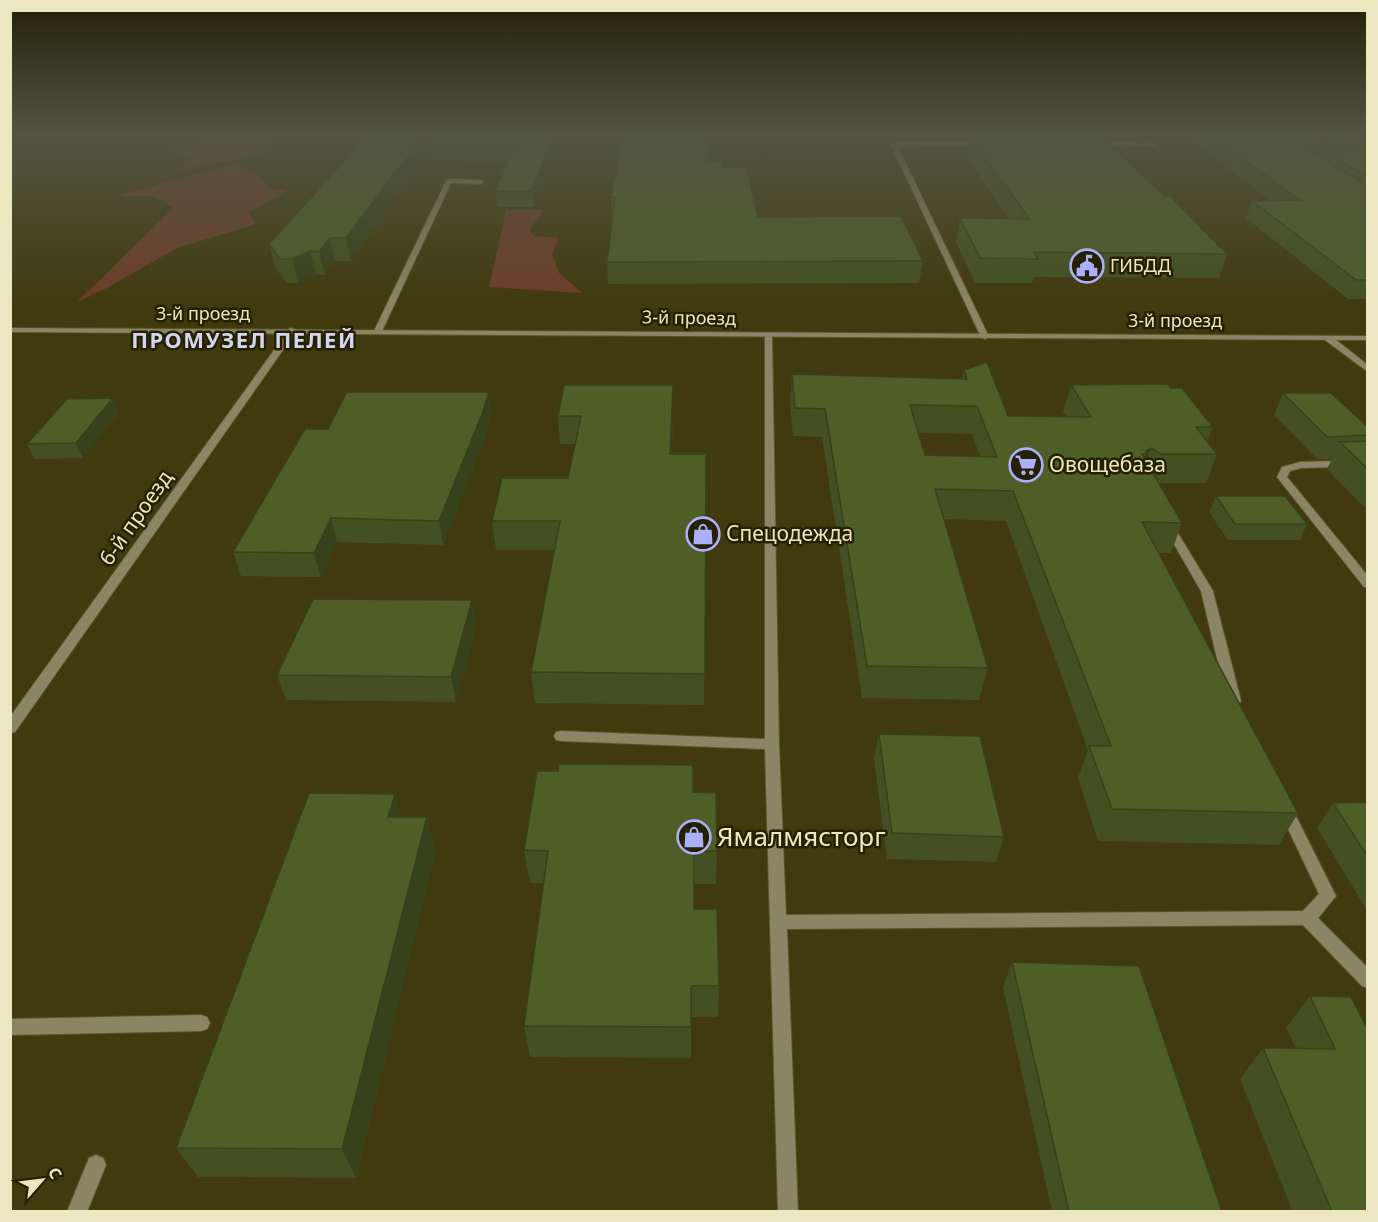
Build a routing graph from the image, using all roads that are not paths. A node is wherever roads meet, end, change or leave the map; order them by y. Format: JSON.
{"nodes":[{"id":1,"x":445,"y":190,"type":"edge"},
{"id":2,"x":915,"y":190,"type":"edge"},
{"id":3,"x":10,"y":330,"type":"edge"},
{"id":4,"x":292,"y":330,"type":"junction"},
{"id":5,"x":378,"y":331,"type":"junction"},
{"id":6,"x":768,"y":335,"type":"junction"},
{"id":7,"x":985,"y":337,"type":"junction"},
{"id":8,"x":1328,"y":338,"type":"junction"},
{"id":9,"x":1368,"y":338,"type":"edge"},
{"id":10,"x":1368,"y":370,"type":"edge"},
{"id":11,"x":1368,"y":463,"type":"edge"},
{"id":12,"x":1161,"y":512,"type":"edge"},
{"id":13,"x":1368,"y":584,"type":"edge"},
{"id":14,"x":1239,"y":714,"type":"edge"},
{"id":15,"x":10,"y":728,"type":"edge"},
{"id":16,"x":561,"y":736,"type":"dead end"},
{"id":17,"x":772,"y":744,"type":"junction"},
{"id":18,"x":1281,"y":800,"type":"edge"},
{"id":19,"x":1307,"y":918,"type":"junction"},
{"id":20,"x":778,"y":922,"type":"junction"},
{"id":21,"x":1368,"y":980,"type":"edge"},
{"id":22,"x":201,"y":1023,"type":"dead end"},
{"id":23,"x":10,"y":1027,"type":"edge"},
{"id":24,"x":96,"y":1165,"type":"dead end"},
{"id":25,"x":77,"y":1212,"type":"edge"},
{"id":26,"x":788,"y":1212,"type":"edge"}],
"edges":[{"from":1,"to":5,"type":"street"},
{"from":2,"to":7,"type":"street"},
{"from":3,"to":4,"type":"street","name":"3-й проезд"},
{"from":4,"to":5,"type":"street","name":"3-й проезд"},
{"from":4,"to":15,"type":"street","name":"6-й проезд"},
{"from":5,"to":6,"type":"street","name":"3-й проезд"},
{"from":6,"to":7,"type":"street","name":"3-й проезд"},
{"from":6,"to":17,"type":"street"},
{"from":7,"to":8,"type":"street","name":"3-й проезд"},
{"from":8,"to":9,"type":"street","name":"3-й проезд"},
{"from":8,"to":10,"type":"street"},
{"from":11,"to":13,"type":"street"},
{"from":12,"to":14,"type":"street"},
{"from":16,"to":17,"type":"street"},
{"from":17,"to":20,"type":"street"},
{"from":18,"to":19,"type":"street"},
{"from":19,"to":20,"type":"street"},
{"from":19,"to":21,"type":"street"},
{"from":20,"to":26,"type":"street"},
{"from":22,"to":23,"type":"street"},
{"from":24,"to":25,"type":"street"}]}
